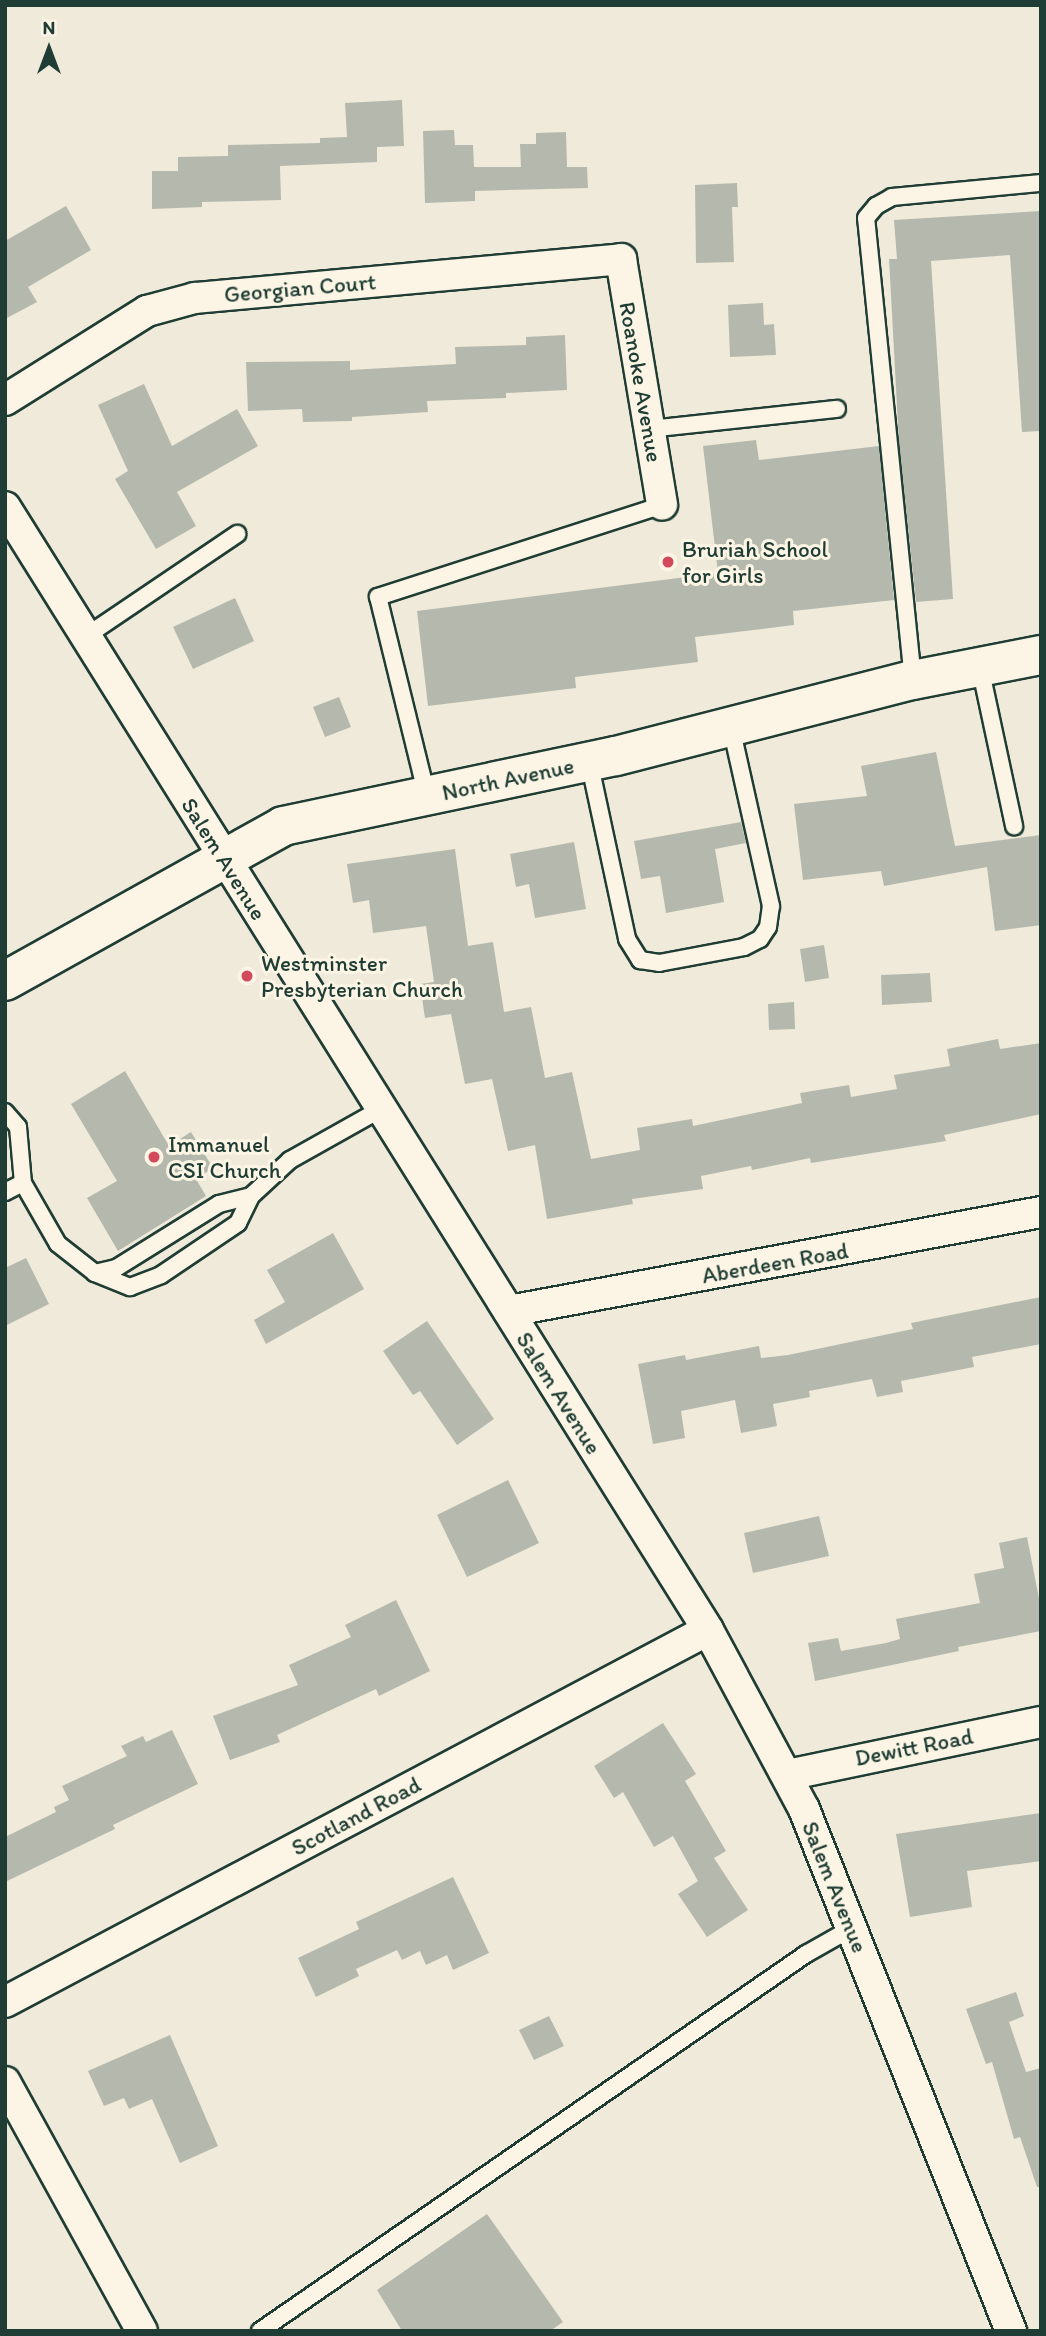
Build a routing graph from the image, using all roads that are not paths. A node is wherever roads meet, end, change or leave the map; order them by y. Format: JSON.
{"nodes":[{"id":1,"x":1041,"y":183,"type":"edge"},
{"id":2,"x":621,"y":259,"type":"joint"},
{"id":3,"x":5,"y":400,"type":"edge"},
{"id":4,"x":837,"y":409,"type":"dead end"},
{"id":5,"x":649,"y":429,"type":"junction"},
{"id":6,"x":662,"y":505,"type":"joint"},
{"id":7,"x":5,"y":507,"type":"edge"},
{"id":8,"x":237,"y":534,"type":"dead end"},
{"id":9,"x":85,"y":637,"type":"junction"},
{"id":10,"x":1041,"y":655,"type":"edge"},
{"id":11,"x":980,"y":667,"type":"junction"},
{"id":12,"x":913,"y":680,"type":"junction"},
{"id":13,"x":730,"y":727,"type":"junction"},
{"id":14,"x":589,"y":761,"type":"junction"},
{"id":15,"x":427,"y":796,"type":"junction"},
{"id":16,"x":1014,"y":826,"type":"dead end"},
{"id":17,"x":224,"y":859,"type":"junction"},
{"id":18,"x":5,"y":981,"type":"edge"},
{"id":19,"x":381,"y":1108,"type":"junction"},
{"id":20,"x":5,"y":1112,"type":"edge"},
{"id":21,"x":23,"y":1183,"type":"junction"},
{"id":22,"x":5,"y":1192,"type":"edge"},
{"id":23,"x":251,"y":1196,"type":"junction"},
{"id":24,"x":1041,"y":1212,"type":"edge"},
{"id":25,"x":94,"y":1273,"type":"junction"},
{"id":26,"x":509,"y":1311,"type":"junction"},
{"id":27,"x":708,"y":1630,"type":"junction"},
{"id":28,"x":1041,"y":1722,"type":"edge"},
{"id":29,"x":787,"y":1775,"type":"junction"},
{"id":30,"x":852,"y":1928,"type":"junction"},
{"id":31,"x":5,"y":2002,"type":"edge"},
{"id":32,"x":5,"y":2082,"type":"edge"},
{"id":33,"x":142,"y":2331,"type":"edge"},
{"id":34,"x":260,"y":2331,"type":"edge"},
{"id":35,"x":1011,"y":2331,"type":"edge"}],
"edges":[{"from":1,"to":12,"type":"lane"},
{"from":2,"to":3,"type":"street","name":"Georgian Court"},
{"from":2,"to":5,"type":"street","name":"Roanoke Avenue"},
{"from":4,"to":5,"type":"lane"},
{"from":5,"to":6,"type":"street","name":"Roanoke Avenue"},
{"from":6,"to":15,"type":"lane"},
{"from":7,"to":9,"type":"street","name":"Salem Avenue"},
{"from":8,"to":9,"type":"lane"},
{"from":9,"to":17,"type":"street","name":"Salem Avenue"},
{"from":10,"to":11,"type":"main road","name":"North Avenue"},
{"from":11,"to":12,"type":"main road","name":"North Avenue"},
{"from":11,"to":16,"type":"lane"},
{"from":12,"to":13,"type":"main road","name":"North Avenue"},
{"from":13,"to":14,"type":"main road","name":"North Avenue"},
{"from":13,"to":14,"type":"lane"},
{"from":14,"to":15,"type":"main road","name":"North Avenue"},
{"from":15,"to":17,"type":"main road","name":"North Avenue"},
{"from":17,"to":18,"type":"main road","name":"North Avenue"},
{"from":17,"to":19,"type":"street","name":"Salem Avenue"},
{"from":19,"to":23,"type":"lane"},
{"from":19,"to":26,"type":"street","name":"Salem Avenue"},
{"from":20,"to":21,"type":"lane"},
{"from":21,"to":22,"type":"lane"},
{"from":21,"to":25,"type":"lane"},
{"from":23,"to":25,"type":"lane"},
{"from":23,"to":25,"type":"lane"},
{"from":24,"to":26,"type":"street","name":"Aberdeen Road"},
{"from":26,"to":27,"type":"street","name":"Salem Avenue"},
{"from":27,"to":29,"type":"street","name":"Salem Avenue"},
{"from":27,"to":31,"type":"street","name":"Scotland Road"},
{"from":28,"to":29,"type":"street","name":"Dewitt Road"},
{"from":29,"to":30,"type":"street","name":"Salem Avenue"},
{"from":30,"to":34,"type":"lane"},
{"from":30,"to":35,"type":"street","name":"Salem Avenue"},
{"from":32,"to":33,"type":"street"}]}
